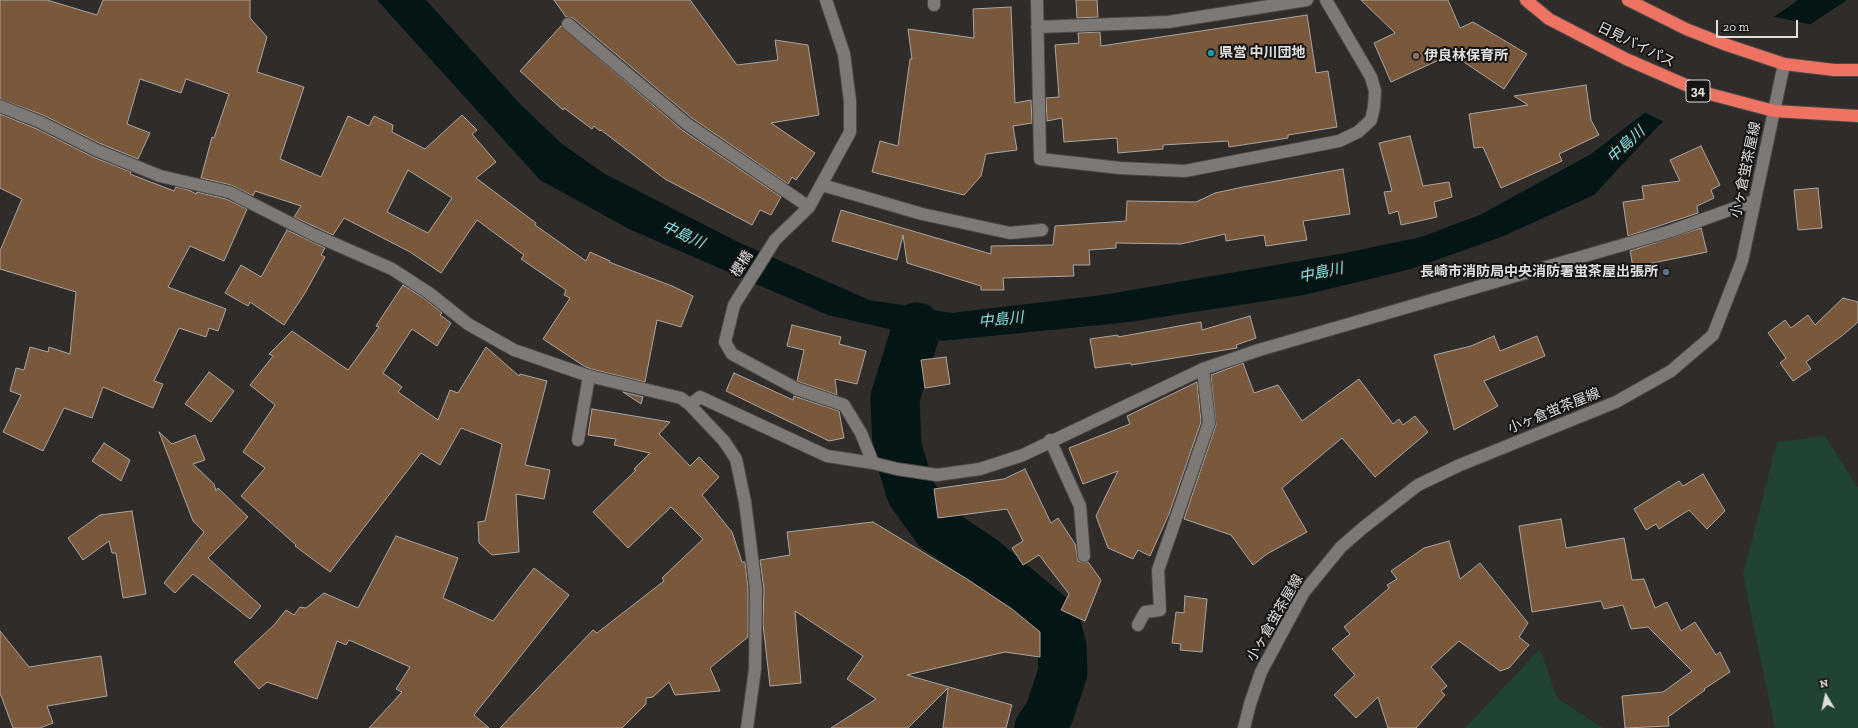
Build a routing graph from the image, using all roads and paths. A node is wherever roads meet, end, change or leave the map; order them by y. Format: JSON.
{"nodes":[{"id":1,"x":826,"y":0,"type":"edge"},
{"id":2,"x":1037,"y":0,"type":"edge"},
{"id":3,"x":1307,"y":0,"type":"edge"},
{"id":4,"x":1326,"y":0,"type":"edge"},
{"id":5,"x":1526,"y":0,"type":"edge"},
{"id":6,"x":1628,"y":0,"type":"edge"},
{"id":7,"x":568,"y":24,"type":"dead end"},
{"id":8,"x":1037,"y":27,"type":"junction"},
{"id":9,"x":1784,"y":64,"type":"junction"},
{"id":10,"x":1858,"y":70,"type":"edge"},
{"id":11,"x":0,"y":106,"type":"edge"},
{"id":12,"x":1774,"y":111,"type":"junction"},
{"id":13,"x":1858,"y":116,"type":"edge"},
{"id":14,"x":822,"y":185,"type":"junction"},
{"id":15,"x":1754,"y":202,"type":"junction"},
{"id":16,"x":809,"y":207,"type":"junction"},
{"id":17,"x":1042,"y":230,"type":"dead end"},
{"id":18,"x":1203,"y":369,"type":"junction"},
{"id":19,"x":589,"y":376,"type":"junction"},
{"id":20,"x":690,"y":405,"type":"junction"},
{"id":21,"x":578,"y":440,"type":"dead end"},
{"id":22,"x":1050,"y":440,"type":"junction"},
{"id":23,"x":873,"y":463,"type":"junction"},
{"id":24,"x":1084,"y":556,"type":"dead end"},
{"id":25,"x":1138,"y":625,"type":"dead end"},
{"id":26,"x":748,"y":728,"type":"edge"},
{"id":27,"x":1244,"y":728,"type":"edge"}],
"edges":[{"from":1,"to":14,"type":"street","name":"櫻橋"},
{"from":2,"to":8,"type":"street"},
{"from":3,"to":8,"type":"street"},
{"from":4,"to":8,"type":"street"},
{"from":5,"to":12,"type":"highway","name":"日見バイパス","number":"34"},
{"from":6,"to":9,"type":"highway"},
{"from":7,"to":16,"type":"street"},
{"from":9,"to":10,"type":"highway"},
{"from":9,"to":12,"type":"street","name":"小ヶ倉蛍茶屋線"},
{"from":11,"to":19,"type":"street"},
{"from":12,"to":13,"type":"highway","name":"日見バイパス","number":"34"},
{"from":12,"to":15,"type":"street","name":"小ヶ倉蛍茶屋線"},
{"from":14,"to":16,"type":"street","name":"櫻橋"},
{"from":14,"to":17,"type":"street"},
{"from":15,"to":18,"type":"street"},
{"from":15,"to":27,"type":"street","name":"小ヶ倉蛍茶屋線"},
{"from":16,"to":23,"type":"street","name":"櫻橋"},
{"from":18,"to":22,"type":"street"},
{"from":18,"to":25,"type":"street"},
{"from":19,"to":20,"type":"street"},
{"from":19,"to":21,"type":"street"},
{"from":20,"to":23,"type":"street"},
{"from":20,"to":26,"type":"street"},
{"from":22,"to":23,"type":"street"},
{"from":22,"to":24,"type":"street"}]}
